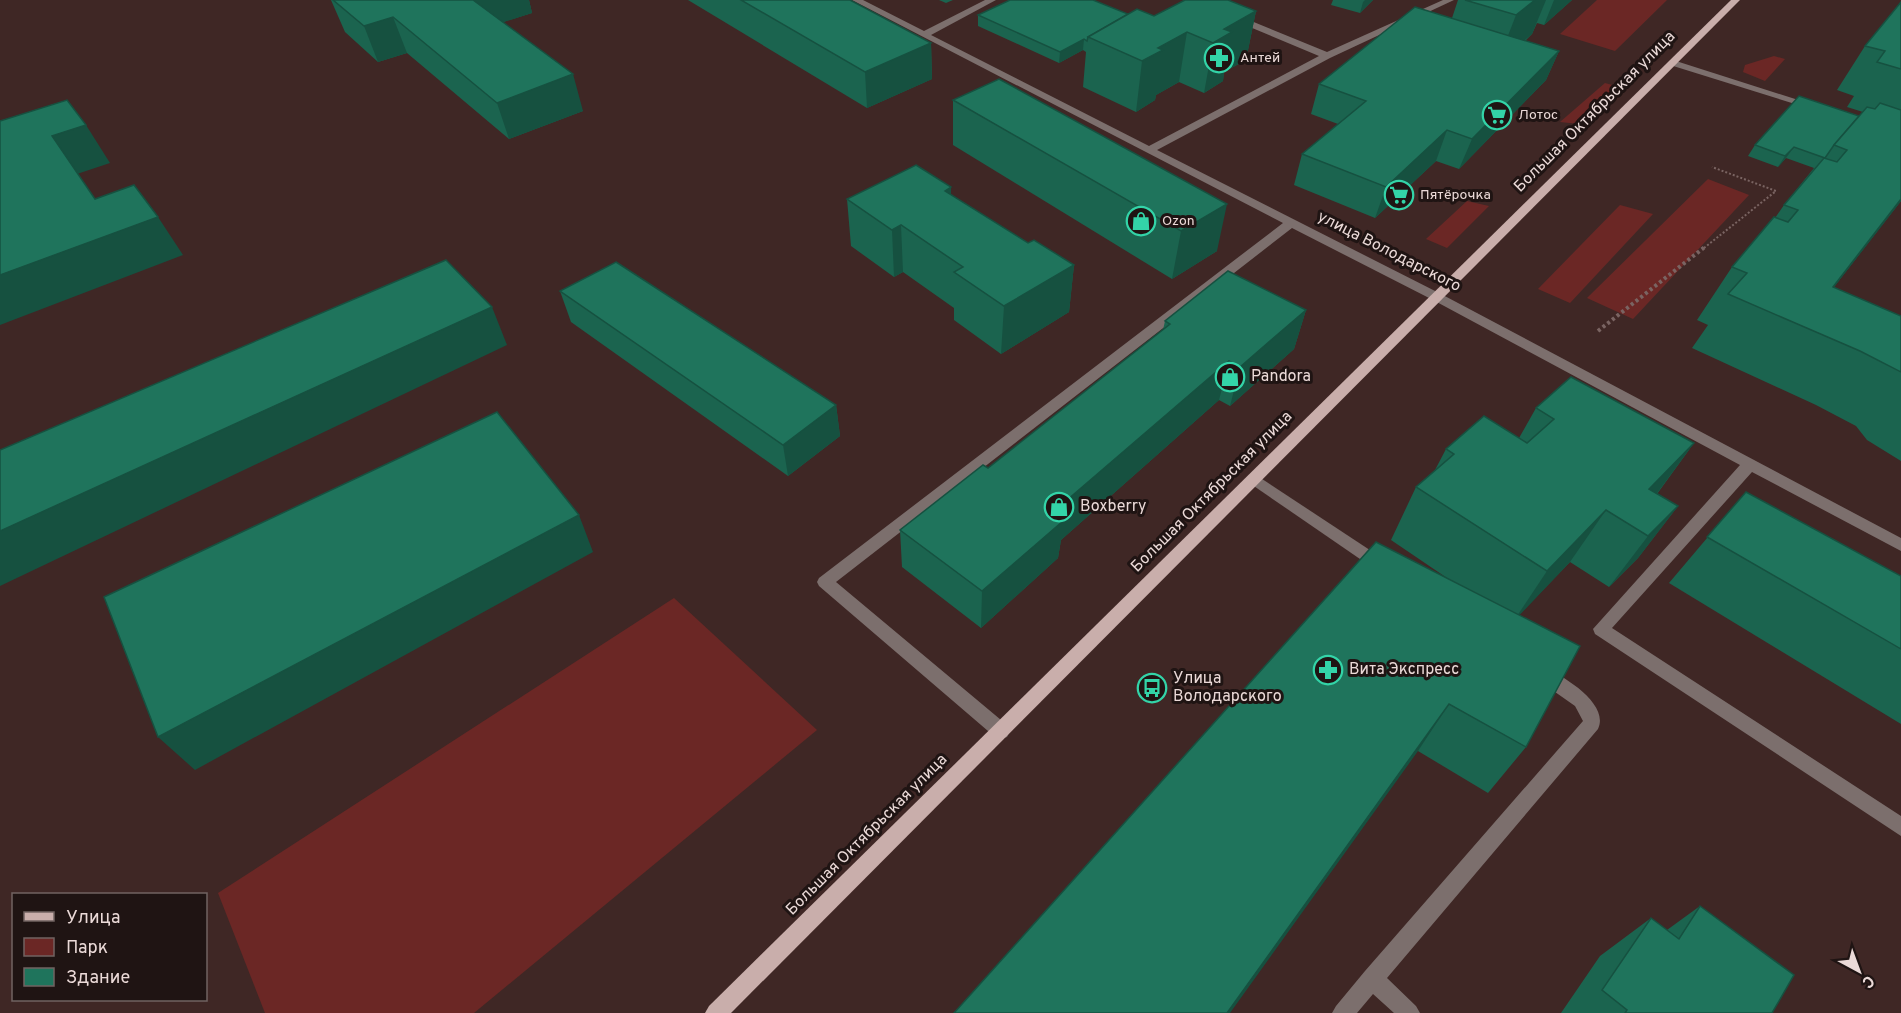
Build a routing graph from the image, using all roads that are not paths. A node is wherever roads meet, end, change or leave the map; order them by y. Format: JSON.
{"nodes":[{"id":1,"x":856,"y":0,"type":"edge"},
{"id":2,"x":992,"y":0,"type":"edge"},
{"id":3,"x":1449,"y":0,"type":"edge"},
{"id":4,"x":1736,"y":0,"type":"edge"},
{"id":5,"x":1223,"y":13,"type":"edge"},
{"id":6,"x":924,"y":35,"type":"junction"},
{"id":7,"x":1328,"y":56,"type":"junction"},
{"id":8,"x":1672,"y":63,"type":"junction"},
{"id":9,"x":1821,"y":109,"type":"edge"},
{"id":10,"x":1149,"y":150,"type":"junction"},
{"id":11,"x":1292,"y":222,"type":"junction"},
{"id":12,"x":1437,"y":297,"type":"junction"},
{"id":13,"x":1750,"y":464,"type":"junction"},
{"id":14,"x":1254,"y":478,"type":"junction"},
{"id":15,"x":1901,"y":545,"type":"edge"},
{"id":16,"x":1395,"y":575,"type":"edge"},
{"id":17,"x":1533,"y":667,"type":"edge"},
{"id":18,"x":1000,"y":731,"type":"junction"},
{"id":19,"x":1901,"y":826,"type":"edge"},
{"id":20,"x":1372,"y":978,"type":"junction"},
{"id":21,"x":716,"y":1013,"type":"edge"},
{"id":22,"x":1343,"y":1013,"type":"edge"},
{"id":23,"x":1409,"y":1013,"type":"edge"}],
"edges":[{"from":1,"to":6,"type":"street","name":"улица Володарского"},
{"from":2,"to":6,"type":"street"},
{"from":3,"to":7,"type":"street"},
{"from":4,"to":8,"type":"main road","name":"Большая Октябрьская улица"},
{"from":5,"to":7,"type":"street"},
{"from":6,"to":10,"type":"street","name":"улица Володарского"},
{"from":7,"to":10,"type":"street"},
{"from":8,"to":9,"type":"street"},
{"from":8,"to":12,"type":"main road","name":"Большая Октябрьская улица"},
{"from":10,"to":11,"type":"street","name":"улица Володарского"},
{"from":11,"to":12,"type":"street","name":"улица Володарского"},
{"from":11,"to":18,"type":"street"},
{"from":12,"to":13,"type":"street","name":"улица Володарского"},
{"from":12,"to":14,"type":"main road","name":"Большая Октябрьская улица"},
{"from":13,"to":15,"type":"street","name":"улица Володарского"},
{"from":13,"to":19,"type":"street"},
{"from":14,"to":16,"type":"street"},
{"from":14,"to":18,"type":"main road","name":"Большая Октябрьская улица"},
{"from":17,"to":20,"type":"street"},
{"from":18,"to":21,"type":"main road","name":"Большая Октябрьская улица"},
{"from":20,"to":22,"type":"street"},
{"from":20,"to":23,"type":"street"}]}
